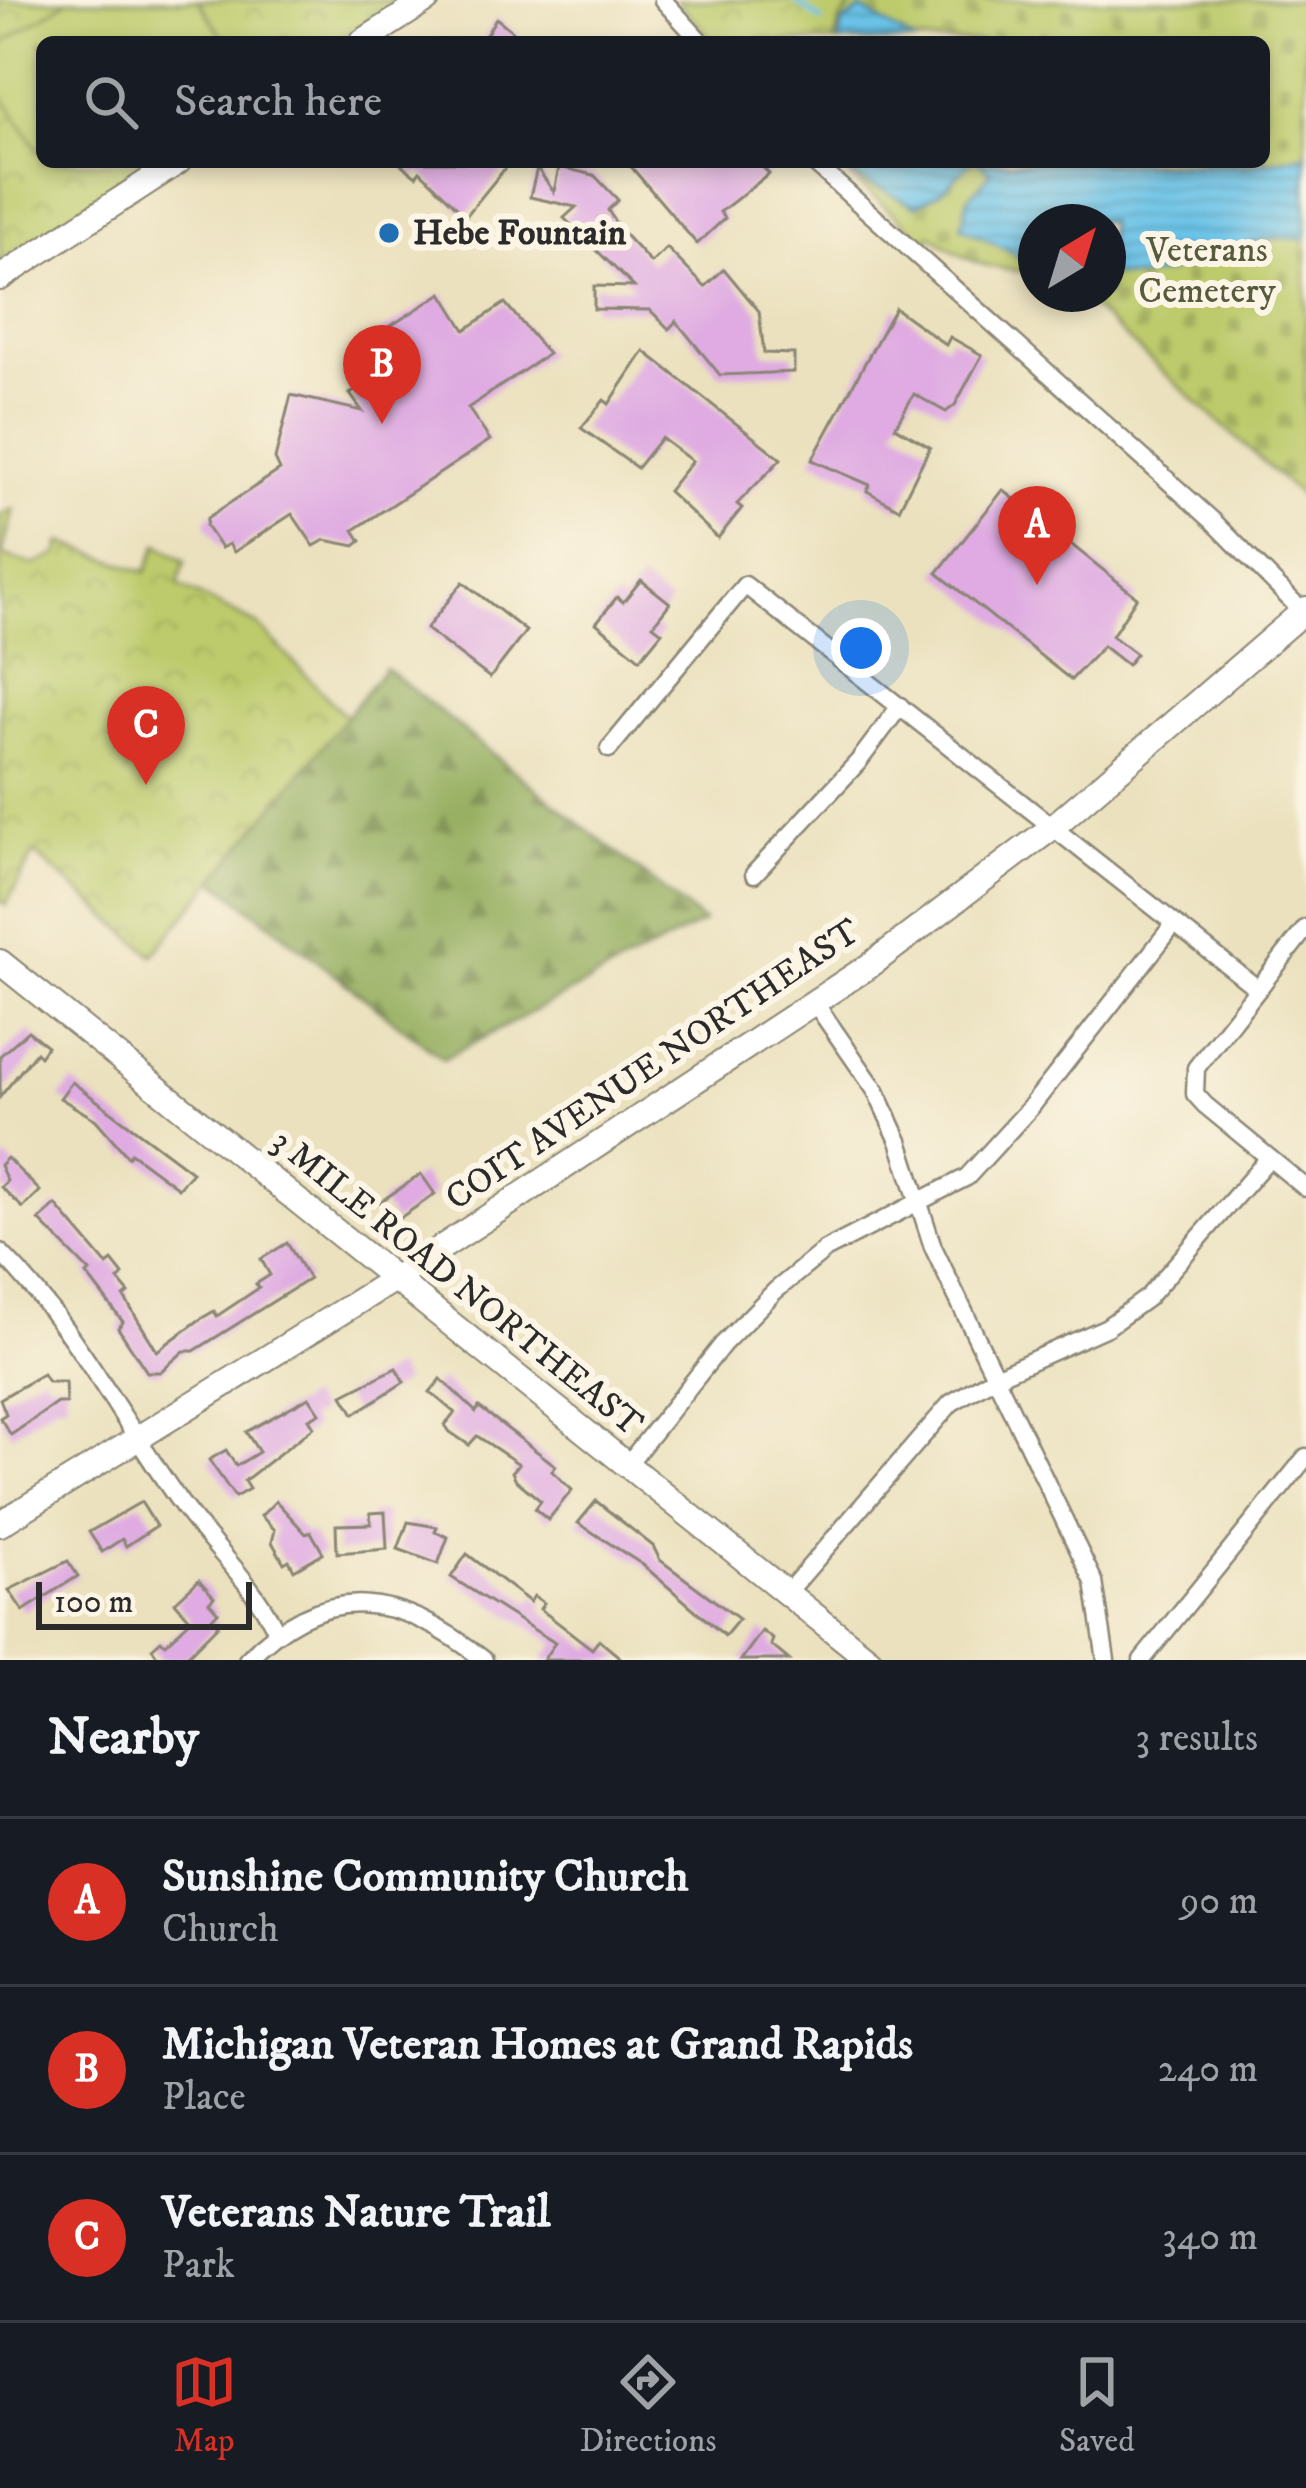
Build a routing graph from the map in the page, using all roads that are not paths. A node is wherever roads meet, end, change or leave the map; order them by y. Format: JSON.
{"nodes":[{"id":1,"x":427,"y":0,"type":"edge"},
{"id":2,"x":663,"y":0,"type":"edge"},
{"id":3,"x":371,"y":36,"type":"edge"},
{"id":4,"x":696,"y":36,"type":"edge"},
{"id":5,"x":169,"y":168,"type":"edge"},
{"id":6,"x":820,"y":168,"type":"edge"},
{"id":7,"x":0,"y":278,"type":"edge"},
{"id":8,"x":1305,"y":612,"type":"edge"},
{"id":9,"x":900,"y":706,"type":"junction"},
{"id":10,"x":609,"y":748,"type":"dead end"},
{"id":11,"x":1054,"y":826,"type":"junction"},
{"id":12,"x":754,"y":874,"type":"dead end"},
{"id":13,"x":1174,"y":924,"type":"junction"},
{"id":14,"x":1306,"y":928,"type":"edge"},
{"id":15,"x":6,"y":975,"type":"edge"},
{"id":16,"x":1258,"y":988,"type":"junction"},
{"id":17,"x":815,"y":1004,"type":"junction"},
{"id":18,"x":1269,"y":1158,"type":"junction"},
{"id":19,"x":1306,"y":1188,"type":"edge"},
{"id":20,"x":921,"y":1205,"type":"junction"},
{"id":21,"x":0,"y":1252,"type":"edge"},
{"id":22,"x":394,"y":1280,"type":"junction"},
{"id":23,"x":993,"y":1378,"type":"junction"},
{"id":24,"x":137,"y":1441,"type":"junction"},
{"id":25,"x":1306,"y":1457,"type":"edge"},
{"id":26,"x":628,"y":1465,"type":"junction"},
{"id":27,"x":0,"y":1524,"type":"edge"},
{"id":28,"x":787,"y":1593,"type":"junction"},
{"id":29,"x":276,"y":1630,"type":"junction"},
{"id":30,"x":248,"y":1660,"type":"edge"},
{"id":31,"x":484,"y":1660,"type":"edge"},
{"id":32,"x":870,"y":1660,"type":"edge"},
{"id":33,"x":1106,"y":1660,"type":"edge"},
{"id":34,"x":1142,"y":1660,"type":"edge"}],
"edges":[{"from":1,"to":3,"type":"main road"},
{"from":2,"to":4,"type":"street"},
{"from":5,"to":7,"type":"main road"},
{"from":6,"to":8,"type":"street"},
{"from":8,"to":11,"type":"main road","name":"COIT AVENUE NORTHEAST"},
{"from":9,"to":10,"type":"street"},
{"from":9,"to":11,"type":"street"},
{"from":9,"to":12,"type":"street"},
{"from":11,"to":13,"type":"street"},
{"from":11,"to":17,"type":"main road","name":"COIT AVENUE NORTHEAST"},
{"from":13,"to":16,"type":"street"},
{"from":13,"to":20,"type":"street"},
{"from":14,"to":16,"type":"street"},
{"from":15,"to":22,"type":"main road","name":"3 MILE ROAD NORTHEAST"},
{"from":16,"to":18,"type":"street"},
{"from":17,"to":20,"type":"street"},
{"from":17,"to":22,"type":"main road","name":"COIT AVENUE NORTHEAST"},
{"from":18,"to":19,"type":"street"},
{"from":18,"to":23,"type":"street"},
{"from":20,"to":23,"type":"street"},
{"from":20,"to":26,"type":"street"},
{"from":21,"to":24,"type":"street"},
{"from":22,"to":24,"type":"main road","name":"COIT AVENUE NORTHEAST"},
{"from":22,"to":26,"type":"main road","name":"3 MILE ROAD NORTHEAST"},
{"from":23,"to":28,"type":"street"},
{"from":23,"to":33,"type":"street"},
{"from":24,"to":27,"type":"main road","name":"COIT AVENUE NORTHEAST"},
{"from":24,"to":29,"type":"street"},
{"from":25,"to":34,"type":"street"},
{"from":26,"to":28,"type":"main road","name":"3 MILE ROAD NORTHEAST"},
{"from":28,"to":32,"type":"main road","name":"3 MILE ROAD NORTHEAST"},
{"from":29,"to":30,"type":"street"},
{"from":29,"to":31,"type":"street"}]}
